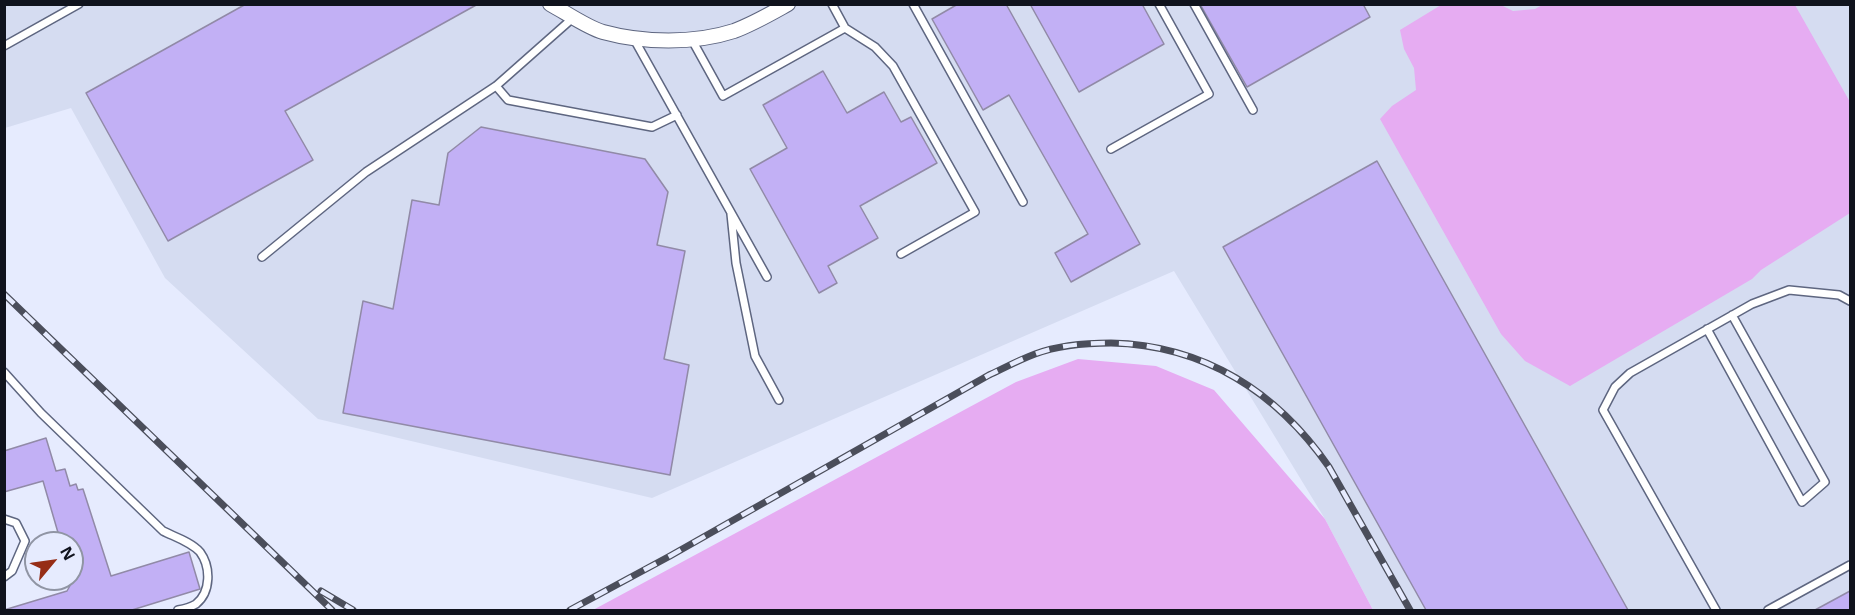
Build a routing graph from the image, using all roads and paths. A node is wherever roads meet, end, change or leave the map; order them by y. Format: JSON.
{"nodes":[{"id":1,"x":79,"y":4,"type":"edge"},
{"id":2,"x":550,"y":4,"type":"edge"},
{"id":3,"x":788,"y":4,"type":"edge"},
{"id":4,"x":832,"y":4,"type":"edge"},
{"id":5,"x":913,"y":4,"type":"edge"},
{"id":6,"x":1159,"y":4,"type":"edge"},
{"id":7,"x":1194,"y":4,"type":"edge"},
{"id":8,"x":574,"y":17,"type":"junction"},
{"id":9,"x":845,"y":28,"type":"junction"},
{"id":10,"x":633,"y":37,"type":"junction"},
{"id":11,"x":692,"y":40,"type":"junction"},
{"id":12,"x":4,"y":46,"type":"edge"},
{"id":13,"x":496,"y":86,"type":"junction"},
{"id":14,"x":1253,"y":110,"type":"dead end"},
{"id":15,"x":676,"y":115,"type":"junction"},
{"id":16,"x":1111,"y":149,"type":"dead end"},
{"id":17,"x":1023,"y":202,"type":"dead end"},
{"id":18,"x":731,"y":211,"type":"junction"},
{"id":19,"x":901,"y":254,"type":"dead end"},
{"id":20,"x":262,"y":257,"type":"dead end"},
{"id":21,"x":768,"y":277,"type":"dead end"},
{"id":22,"x":1851,"y":302,"type":"edge"},
{"id":23,"x":1732,"y":315,"type":"junction"},
{"id":24,"x":1707,"y":329,"type":"junction"},
{"id":25,"x":4,"y":372,"type":"edge"},
{"id":26,"x":778,"y":400,"type":"dead end"},
{"id":27,"x":4,"y":519,"type":"edge"},
{"id":28,"x":1851,"y":565,"type":"edge"},
{"id":29,"x":4,"y":577,"type":"edge"},
{"id":30,"x":178,"y":610,"type":"edge"},
{"id":31,"x":1716,"y":610,"type":"edge"},
{"id":32,"x":1768,"y":610,"type":"edge"}],
"edges":[{"from":1,"to":12,"type":"lane"},
{"from":2,"to":8,"type":"street"},
{"from":3,"to":11,"type":"street"},
{"from":4,"to":9,"type":"lane"},
{"from":5,"to":17,"type":"lane"},
{"from":6,"to":16,"type":"lane"},
{"from":7,"to":14,"type":"lane"},
{"from":8,"to":10,"type":"street"},
{"from":8,"to":13,"type":"lane"},
{"from":9,"to":11,"type":"lane"},
{"from":9,"to":19,"type":"lane"},
{"from":10,"to":11,"type":"street"},
{"from":10,"to":15,"type":"lane"},
{"from":13,"to":15,"type":"lane"},
{"from":13,"to":20,"type":"lane"},
{"from":15,"to":18,"type":"lane"},
{"from":18,"to":21,"type":"lane"},
{"from":18,"to":26,"type":"lane"},
{"from":22,"to":23,"type":"lane"},
{"from":23,"to":24,"type":"lane"},
{"from":23,"to":24,"type":"lane"},
{"from":24,"to":31,"type":"lane"},
{"from":25,"to":30,"type":"lane"},
{"from":27,"to":29,"type":"lane"},
{"from":28,"to":32,"type":"lane"}]}
